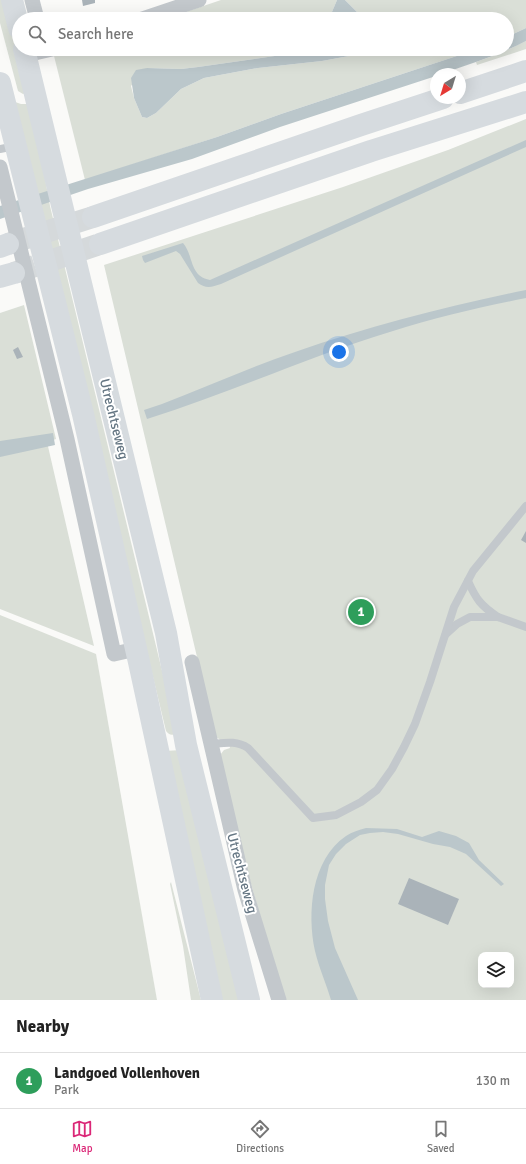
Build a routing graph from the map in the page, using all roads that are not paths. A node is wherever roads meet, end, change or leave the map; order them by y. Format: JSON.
{"nodes":[{"id":1,"x":12,"y":0,"type":"edge"},
{"id":2,"x":32,"y":0,"type":"edge"},
{"id":3,"x":199,"y":0,"type":"edge"},
{"id":4,"x":15,"y":12,"type":"edge"},
{"id":5,"x":35,"y":12,"type":"edge"},
{"id":6,"x":163,"y":12,"type":"edge"},
{"id":7,"x":38,"y":56,"type":"edge"},
{"id":8,"x":526,"y":71,"type":"edge"},
{"id":9,"x":2,"y":91,"type":"edge"},
{"id":10,"x":466,"y":91,"type":"edge"},
{"id":11,"x":35,"y":94,"type":"junction"},
{"id":12,"x":430,"y":102,"type":"edge"},
{"id":13,"x":526,"y":102,"type":"edge"},
{"id":14,"x":8,"y":148,"type":"edge"},
{"id":15,"x":0,"y":167,"type":"edge"},
{"id":16,"x":93,"y":217,"type":"tunnel mouth"},
{"id":17,"x":100,"y":244,"type":"tunnel mouth"},
{"id":18,"x":526,"y":506,"type":"edge"},
{"id":19,"x":468,"y":581,"type":"junction"},
{"id":20,"x":498,"y":617,"type":"junction"},
{"id":21,"x":526,"y":627,"type":"edge"},
{"id":22,"x":444,"y":636,"type":"junction"},
{"id":23,"x":136,"y":649,"type":"junction"},
{"id":24,"x":192,"y":662,"type":"dead end"},
{"id":25,"x":210,"y":744,"type":"junction"},
{"id":26,"x":186,"y":745,"type":"junction"},
{"id":27,"x":156,"y":746,"type":"junction"},
{"id":28,"x":212,"y":1000,"type":"edge"},
{"id":29,"x":249,"y":1000,"type":"edge"},
{"id":30,"x":279,"y":1000,"type":"edge"}],
"edges":[{"from":1,"to":4,"type":"main road"},
{"from":2,"to":5,"type":"street"},
{"from":3,"to":6,"type":"street"},
{"from":7,"to":11,"type":"main road","name":"Utrechtseweg"},
{"from":8,"to":10,"type":"main road"},
{"from":9,"to":11,"type":"main road","name":"Utrechtseweg"},
{"from":9,"to":14,"type":"main road","name":"Utrechtseweg"},
{"from":11,"to":26,"type":"main road","name":"Utrechtseweg"},
{"from":12,"to":16,"type":"main road"},
{"from":13,"to":17,"type":"main road"},
{"from":14,"to":23,"type":"main road","name":"Utrechtseweg"},
{"from":15,"to":23,"type":"street"},
{"from":18,"to":19,"type":"lane"},
{"from":19,"to":20,"type":"lane"},
{"from":19,"to":22,"type":"lane"},
{"from":20,"to":21,"type":"lane"},
{"from":20,"to":22,"type":"lane"},
{"from":22,"to":25,"type":"lane"},
{"from":23,"to":27,"type":"main road","name":"Utrechtseweg"},
{"from":24,"to":25,"type":"street","name":"Utrechtseweg"},
{"from":25,"to":26,"type":"street"},
{"from":25,"to":30,"type":"street","name":"Utrechtseweg"},
{"from":26,"to":27,"type":"main road"},
{"from":26,"to":29,"type":"main road","name":"Utrechtseweg"},
{"from":27,"to":28,"type":"main road","name":"Utrechtseweg"}]}
